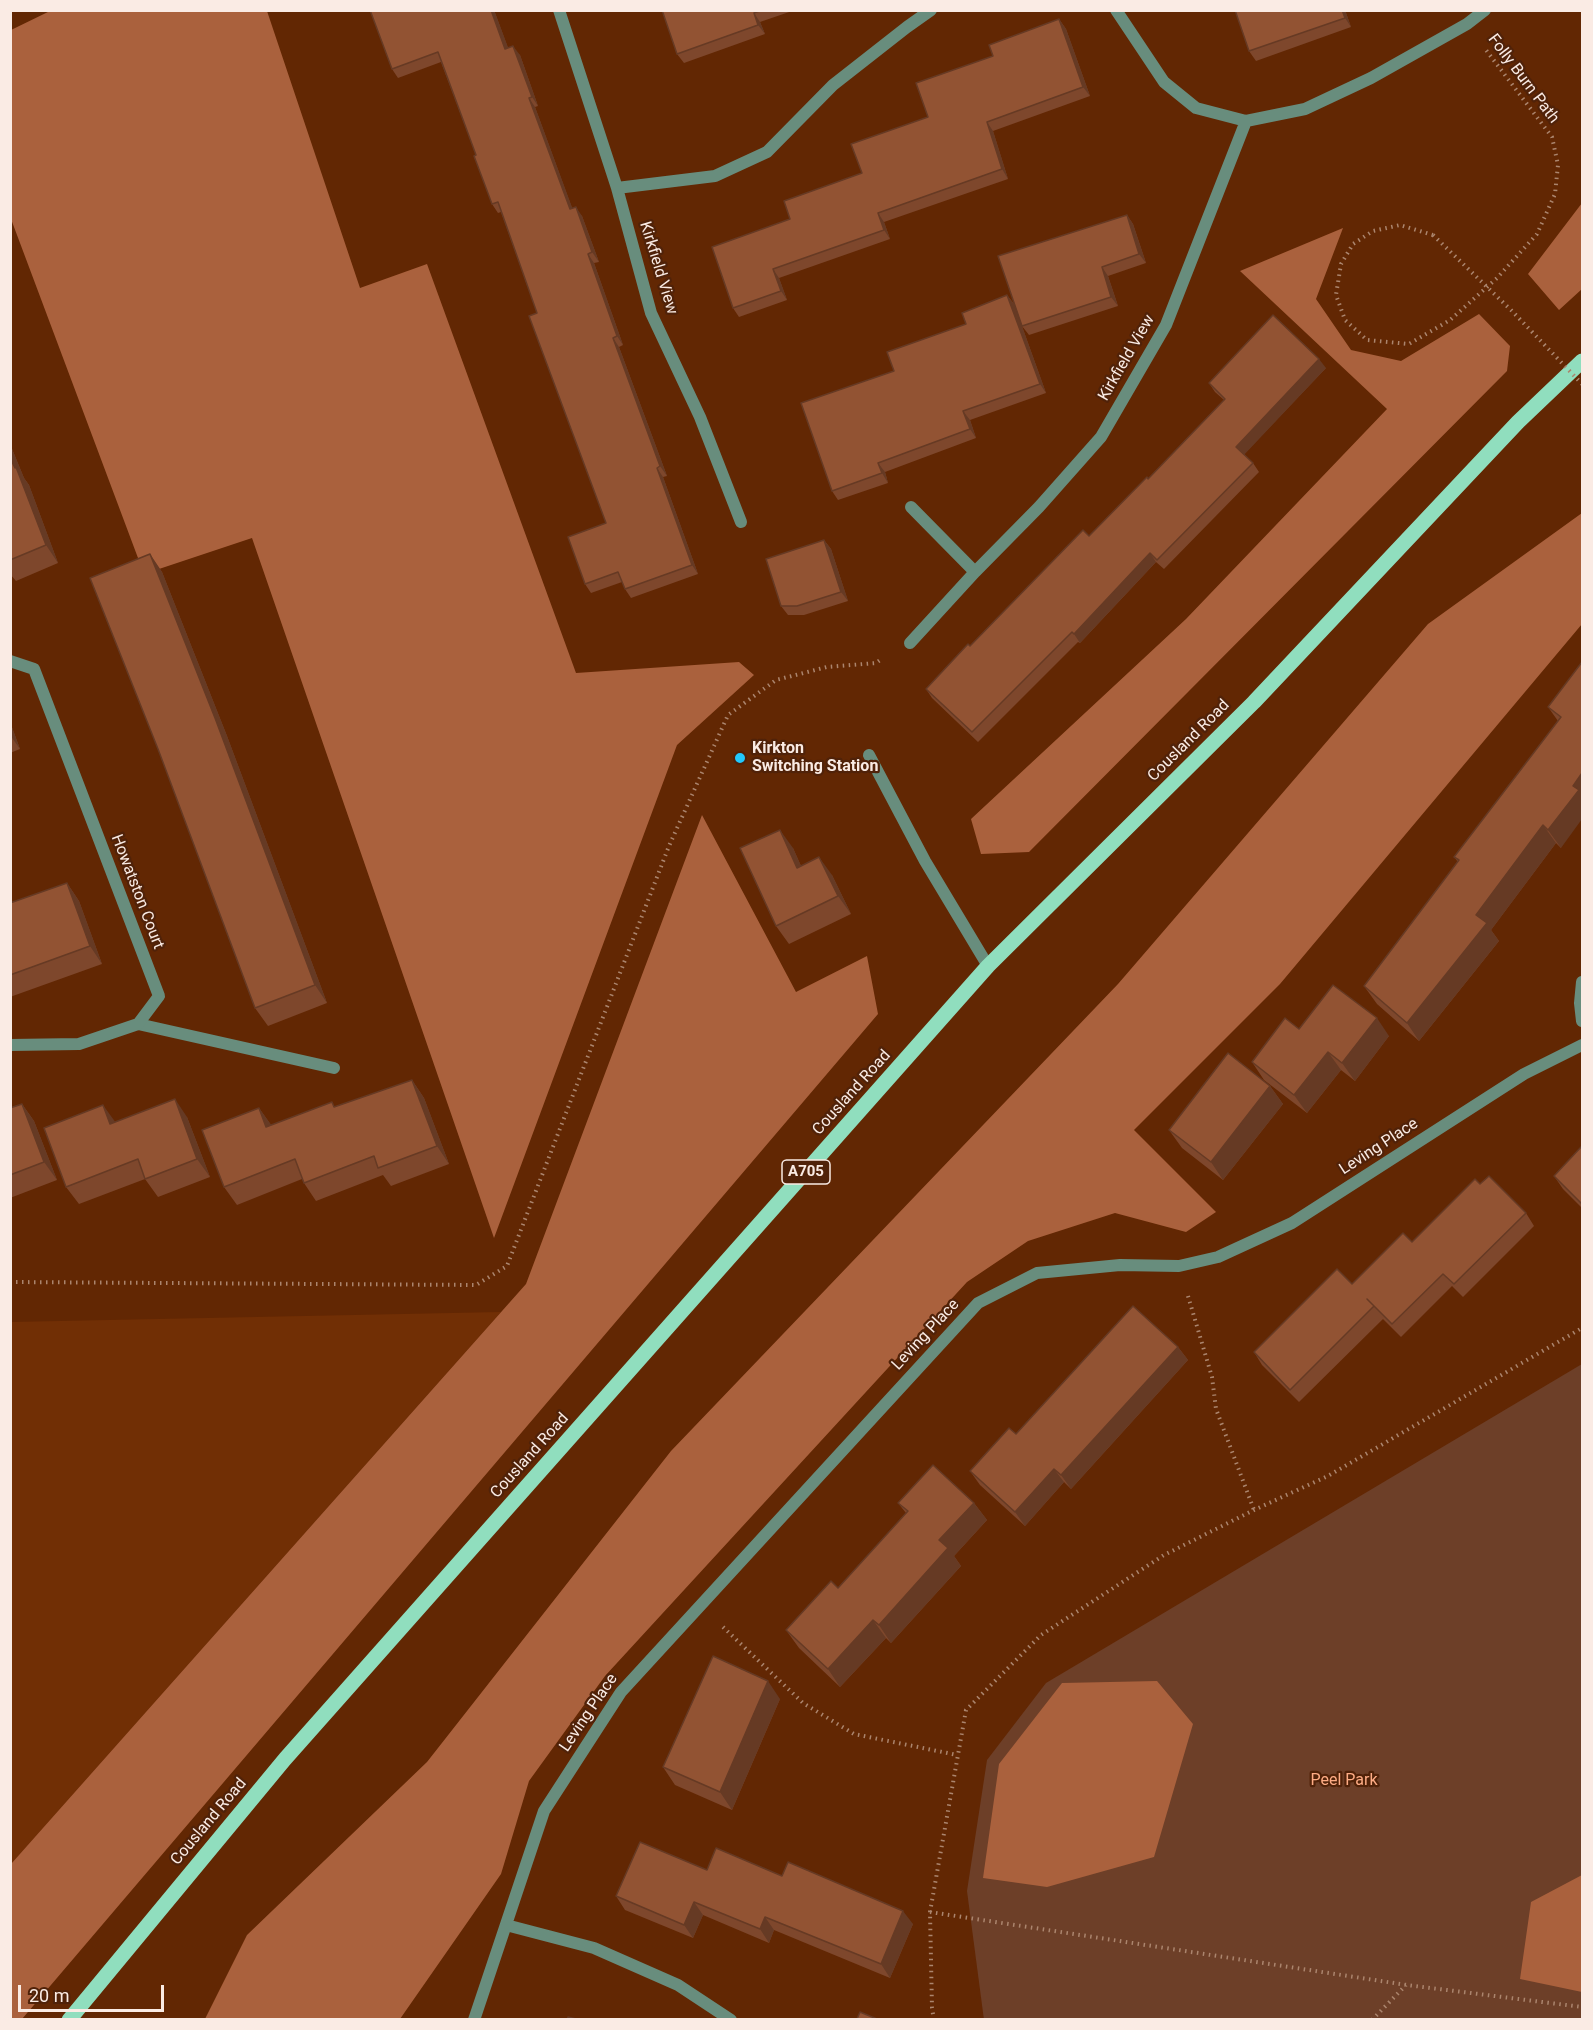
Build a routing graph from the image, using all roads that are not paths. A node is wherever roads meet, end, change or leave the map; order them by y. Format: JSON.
{"nodes":[{"id":1,"x":559,"y":10,"type":"edge"},
{"id":2,"x":931,"y":10,"type":"edge"},
{"id":3,"x":1116,"y":10,"type":"edge"},
{"id":4,"x":1485,"y":10,"type":"edge"},
{"id":5,"x":1246,"y":121,"type":"junction"},
{"id":6,"x":617,"y":188,"type":"junction"},
{"id":7,"x":1582,"y":361,"type":"edge"},
{"id":8,"x":911,"y":507,"type":"dead end"},
{"id":9,"x":741,"y":522,"type":"dead end"},
{"id":10,"x":975,"y":572,"type":"junction"},
{"id":11,"x":910,"y":643,"type":"road end"},
{"id":12,"x":10,"y":661,"type":"edge"},
{"id":13,"x":869,"y":755,"type":"dead end"},
{"id":14,"x":988,"y":966,"type":"junction"},
{"id":15,"x":1582,"y":982,"type":"edge"},
{"id":16,"x":1582,"y":1021,"type":"edge"},
{"id":17,"x":138,"y":1024,"type":"junction"},
{"id":18,"x":10,"y":1045,"type":"edge"},
{"id":19,"x":1582,"y":1045,"type":"edge"},
{"id":20,"x":334,"y":1068,"type":"dead end"},
{"id":21,"x":506,"y":1924,"type":"junction"},
{"id":22,"x":69,"y":2019,"type":"edge"},
{"id":23,"x":474,"y":2019,"type":"edge"},
{"id":24,"x":731,"y":2019,"type":"edge"}],
"edges":[{"from":1,"to":6,"type":"street","name":"Kirkfield View"},
{"from":2,"to":6,"type":"street"},
{"from":3,"to":5,"type":"street"},
{"from":4,"to":5,"type":"street"},
{"from":5,"to":10,"type":"street","name":"Kirkfield View"},
{"from":6,"to":9,"type":"street","name":"Kirkfield View"},
{"from":7,"to":14,"type":"main road","name":"Cousland Road","number":"A705"},
{"from":8,"to":10,"type":"street"},
{"from":10,"to":11,"type":"street","name":"Kirkfield View"},
{"from":12,"to":17,"type":"street","name":"Howatston Court"},
{"from":13,"to":14,"type":"street"},
{"from":14,"to":22,"type":"main road","name":"Cousland Road","number":"A705"},
{"from":15,"to":16,"type":"street"},
{"from":17,"to":18,"type":"street"},
{"from":17,"to":20,"type":"street"},
{"from":19,"to":21,"type":"street","name":"Leving Place"},
{"from":21,"to":23,"type":"street","name":"Leving Place"},
{"from":21,"to":24,"type":"street"}]}
